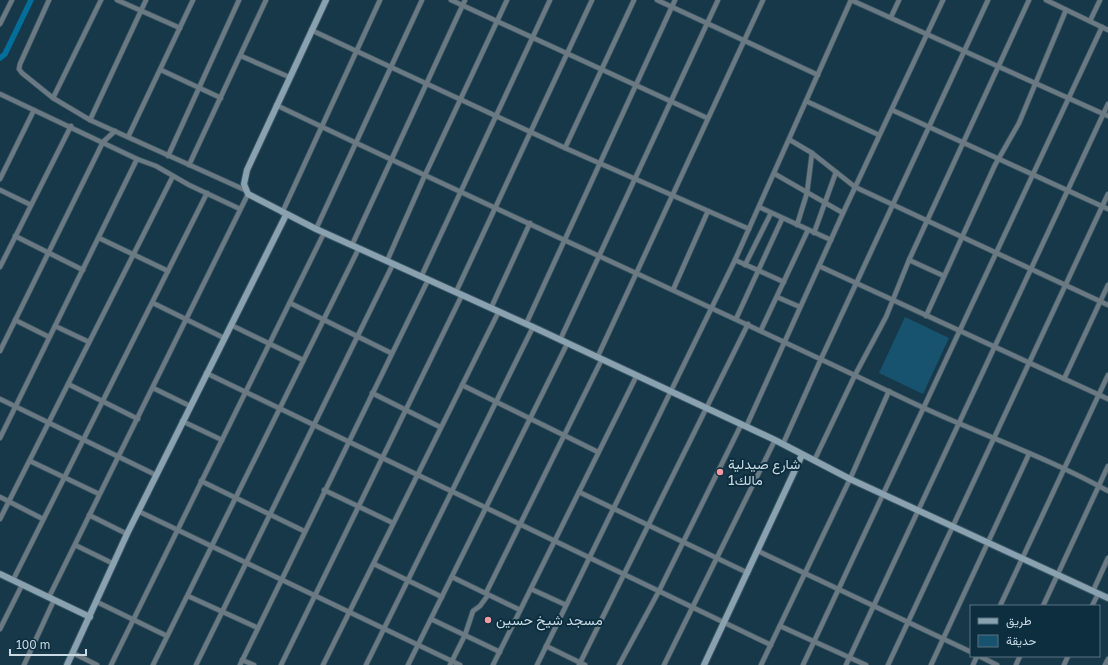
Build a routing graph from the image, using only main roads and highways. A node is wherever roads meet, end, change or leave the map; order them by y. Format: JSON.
{"nodes":[{"id":1,"x":326,"y":0,"type":"edge"},
{"id":2,"x":284,"y":214,"type":"junction"},
{"id":3,"x":802,"y":455,"type":"junction"},
{"id":4,"x":0,"y":574,"type":"edge"},
{"id":5,"x":1108,"y":598,"type":"edge"},
{"id":6,"x":90,"y":617,"type":"junction"},
{"id":7,"x":67,"y":665,"type":"edge"},
{"id":8,"x":704,"y":665,"type":"edge"}],
"edges":[{"from":1,"to":2,"type":"main road"},
{"from":2,"to":3,"type":"main road"},
{"from":2,"to":6,"type":"main road"},
{"from":3,"to":5,"type":"main road"},
{"from":3,"to":8,"type":"main road"},
{"from":4,"to":6,"type":"main road"},
{"from":6,"to":7,"type":"main road"}]}
